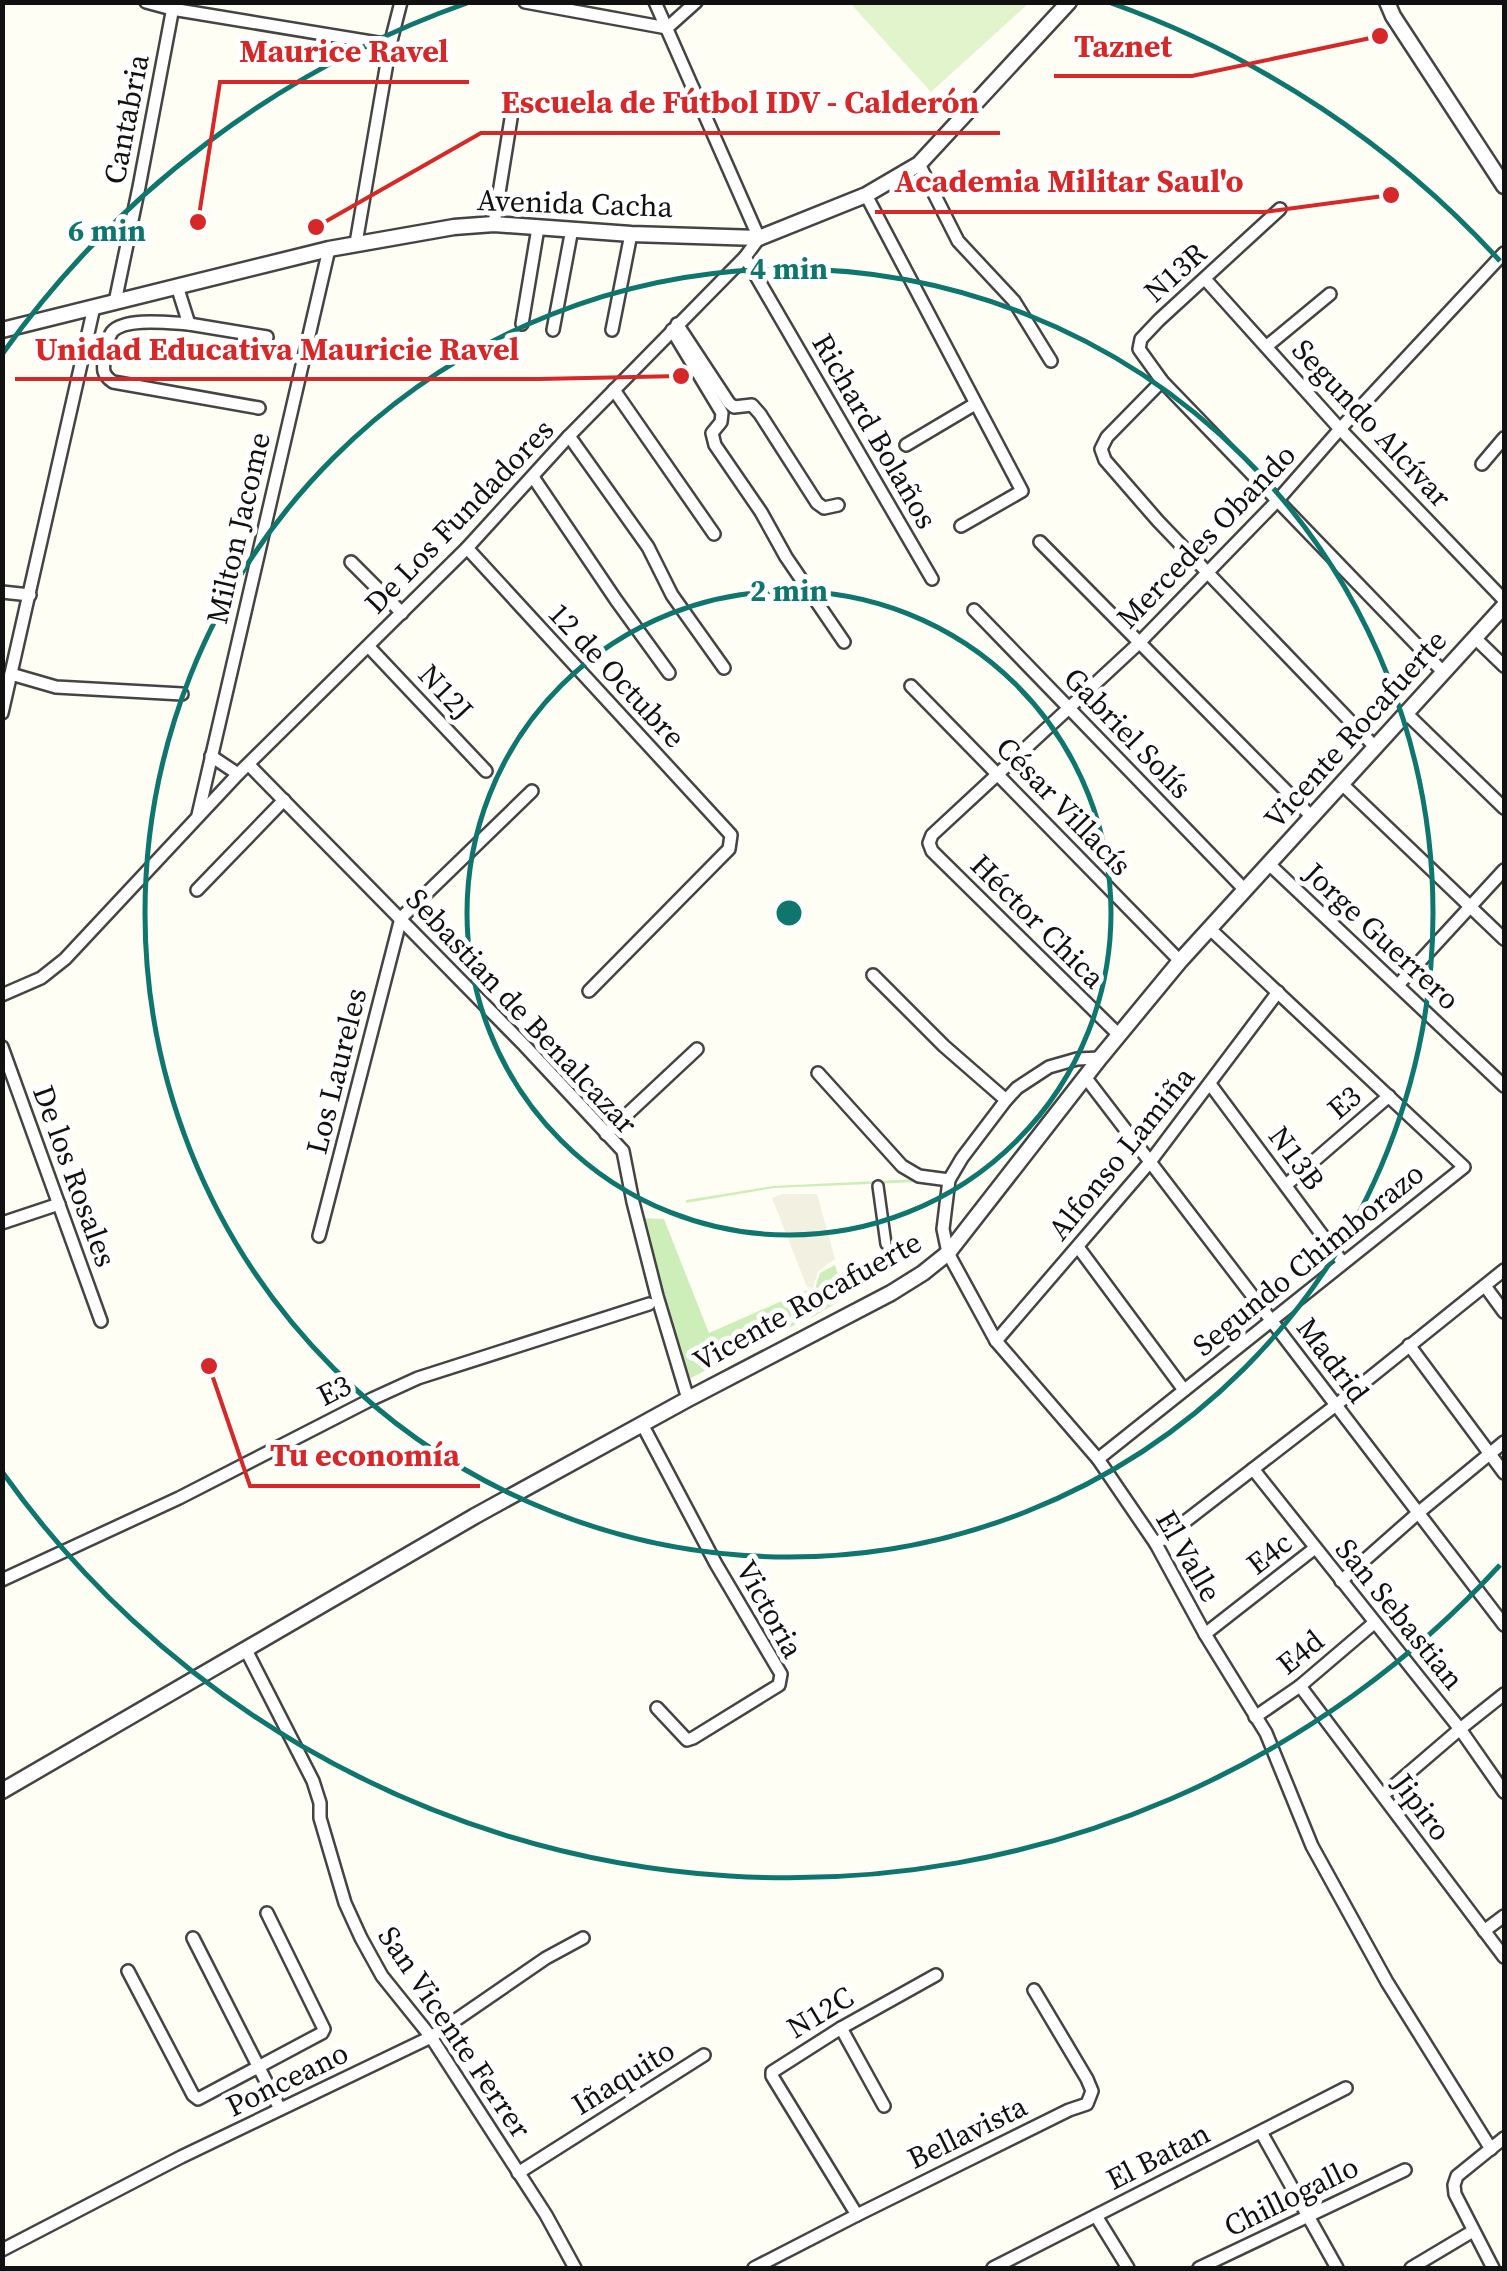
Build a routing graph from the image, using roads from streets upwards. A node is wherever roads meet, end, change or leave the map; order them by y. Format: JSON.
{"nodes":[{"id":1,"x":146,"y":2,"type":"edge"},
{"id":2,"x":400,"y":2,"type":"edge"},
{"id":3,"x":524,"y":2,"type":"edge"},
{"id":4,"x":654,"y":2,"type":"edge"},
{"id":5,"x":696,"y":2,"type":"edge"},
{"id":6,"x":1379,"y":2,"type":"edge"},
{"id":7,"x":1061,"y":5,"type":"edge"},
{"id":8,"x":173,"y":6,"type":"edge"},
{"id":9,"x":1390,"y":9,"type":"edge"},
{"id":10,"x":666,"y":28,"type":"junction"},
{"id":11,"x":390,"y":45,"type":"junction"},
{"id":12,"x":514,"y":106,"type":"dead end"},
{"id":13,"x":919,"y":164,"type":"junction"},
{"id":14,"x":1504,"y":186,"type":"edge"},
{"id":15,"x":866,"y":195,"type":"junction"},
{"id":16,"x":1280,"y":209,"type":"dead end"},
{"id":17,"x":494,"y":224,"type":"junction"},
{"id":18,"x":538,"y":228,"type":"junction"},
{"id":19,"x":572,"y":230,"type":"junction"},
{"id":20,"x":630,"y":234,"type":"junction"},
{"id":21,"x":759,"y":238,"type":"junction"},
{"id":22,"x":356,"y":244,"type":"junction"},
{"id":23,"x":329,"y":249,"type":"junction"},
{"id":24,"x":1504,"y":253,"type":"edge"},
{"id":25,"x":745,"y":257,"type":"junction"},
{"id":26,"x":1206,"y":279,"type":"junction"},
{"id":27,"x":177,"y":286,"type":"junction"},
{"id":28,"x":1330,"y":294,"type":"dead end"},
{"id":29,"x":115,"y":302,"type":"junction"},
{"id":30,"x":94,"y":307,"type":"junction"},
{"id":31,"x":189,"y":324,"type":"junction"},
{"id":32,"x":522,"y":324,"type":"dead end"},
{"id":33,"x":674,"y":327,"type":"junction"},
{"id":34,"x":2,"y":330,"type":"edge"},
{"id":35,"x":553,"y":330,"type":"dead end"},
{"id":36,"x":612,"y":330,"type":"dead end"},
{"id":37,"x":267,"y":337,"type":"dead end"},
{"id":38,"x":1267,"y":346,"type":"junction"},
{"id":39,"x":1051,"y":362,"type":"dead end"},
{"id":40,"x":1162,"y":381,"type":"junction"},
{"id":41,"x":614,"y":390,"type":"junction"},
{"id":42,"x":976,"y":404,"type":"junction"},
{"id":43,"x":259,"y":408,"type":"dead end"},
{"id":44,"x":1340,"y":429,"type":"junction"},
{"id":45,"x":569,"y":436,"type":"junction"},
{"id":46,"x":1504,"y":438,"type":"edge"},
{"id":47,"x":906,"y":445,"type":"dead end"},
{"id":48,"x":1482,"y":464,"type":"dead end"},
{"id":49,"x":532,"y":476,"type":"junction"},
{"id":50,"x":1277,"y":501,"type":"junction"},
{"id":51,"x":838,"y":506,"type":"dead end"},
{"id":52,"x":961,"y":526,"type":"dead end"},
{"id":53,"x":714,"y":534,"type":"dead end"},
{"id":54,"x":1040,"y":542,"type":"dead end"},
{"id":55,"x":467,"y":548,"type":"junction"},
{"id":56,"x":351,"y":562,"type":"dead end"},
{"id":57,"x":1208,"y":572,"type":"junction"},
{"id":58,"x":932,"y":578,"type":"dead end"},
{"id":59,"x":2,"y":592,"type":"edge"},
{"id":60,"x":30,"y":595,"type":"junction"},
{"id":61,"x":1504,"y":603,"type":"edge"},
{"id":62,"x":974,"y":610,"type":"dead end"},
{"id":63,"x":402,"y":613,"type":"junction"},
{"id":64,"x":1475,"y":638,"type":"junction"},
{"id":65,"x":844,"y":642,"type":"dead end"},
{"id":66,"x":1139,"y":643,"type":"junction"},
{"id":67,"x":369,"y":646,"type":"junction"},
{"id":68,"x":1504,"y":666,"type":"edge"},
{"id":69,"x":724,"y":668,"type":"dead end"},
{"id":70,"x":669,"y":672,"type":"dead end"},
{"id":71,"x":1444,"y":672,"type":"junction"},
{"id":72,"x":11,"y":674,"type":"junction"},
{"id":73,"x":911,"y":686,"type":"dead end"},
{"id":74,"x":182,"y":694,"type":"dead end"},
{"id":75,"x":1070,"y":708,"type":"junction"},
{"id":76,"x":2,"y":713,"type":"edge"},
{"id":77,"x":1406,"y":713,"type":"junction"},
{"id":78,"x":1376,"y":747,"type":"junction"},
{"id":79,"x":211,"y":756,"type":"junction"},
{"id":80,"x":249,"y":765,"type":"junction"},
{"id":81,"x":486,"y":771,"type":"dead end"},
{"id":82,"x":997,"y":773,"type":"junction"},
{"id":83,"x":238,"y":774,"type":"junction"},
{"id":84,"x":1342,"y":784,"type":"junction"},
{"id":85,"x":532,"y":791,"type":"dead end"},
{"id":86,"x":284,"y":800,"type":"junction"},
{"id":87,"x":1504,"y":808,"type":"edge"},
{"id":88,"x":1312,"y":816,"type":"junction"},
{"id":89,"x":197,"y":818,"type":"junction"},
{"id":90,"x":930,"y":840,"type":"joint"},
{"id":91,"x":1269,"y":864,"type":"junction"},
{"id":92,"x":1504,"y":870,"type":"edge"},
{"id":93,"x":198,"y":890,"type":"dead end"},
{"id":94,"x":1245,"y":890,"type":"junction"},
{"id":95,"x":1470,"y":906,"type":"junction"},
{"id":96,"x":401,"y":918,"type":"junction"},
{"id":97,"x":1210,"y":928,"type":"junction"},
{"id":98,"x":1504,"y":939,"type":"edge"},
{"id":99,"x":1180,"y":961,"type":"junction"},
{"id":100,"x":873,"y":975,"type":"dead end"},
{"id":101,"x":1398,"y":984,"type":"junction"},
{"id":102,"x":590,"y":991,"type":"dead end"},
{"id":103,"x":1278,"y":992,"type":"junction"},
{"id":104,"x":2,"y":995,"type":"edge"},
{"id":105,"x":1118,"y":1035,"type":"junction"},
{"id":106,"x":2,"y":1047,"type":"edge"},
{"id":107,"x":698,"y":1049,"type":"dead end"},
{"id":108,"x":1100,"y":1058,"type":"junction"},
{"id":109,"x":818,"y":1074,"type":"dead end"},
{"id":110,"x":1086,"y":1078,"type":"junction"},
{"id":111,"x":1210,"y":1084,"type":"junction"},
{"id":112,"x":1504,"y":1086,"type":"edge"},
{"id":113,"x":1388,"y":1096,"type":"junction"},
{"id":114,"x":1006,"y":1100,"type":"junction"},
{"id":115,"x":606,"y":1134,"type":"junction"},
{"id":116,"x":1150,"y":1162,"type":"junction"},
{"id":117,"x":950,"y":1180,"type":"junction"},
{"id":118,"x":1286,"y":1185,"type":"junction"},
{"id":119,"x":878,"y":1186,"type":"dead end"},
{"id":120,"x":59,"y":1204,"type":"junction"},
{"id":121,"x":2,"y":1223,"type":"edge"},
{"id":122,"x":319,"y":1236,"type":"dead end"},
{"id":123,"x":886,"y":1244,"type":"dead end"},
{"id":124,"x":1078,"y":1247,"type":"junction"},
{"id":125,"x":948,"y":1253,"type":"junction"},
{"id":126,"x":1344,"y":1263,"type":"junction"},
{"id":127,"x":1504,"y":1270,"type":"edge"},
{"id":128,"x":1484,"y":1286,"type":"junction"},
{"id":129,"x":649,"y":1304,"type":"dead end"},
{"id":130,"x":1504,"y":1312,"type":"edge"},
{"id":131,"x":1271,"y":1320,"type":"junction"},
{"id":132,"x":102,"y":1321,"type":"dead end"},
{"id":133,"x":996,"y":1341,"type":"junction"},
{"id":134,"x":1408,"y":1345,"type":"junction"},
{"id":135,"x":1184,"y":1390,"type":"junction"},
{"id":136,"x":688,"y":1399,"type":"junction"},
{"id":137,"x":1336,"y":1405,"type":"junction"},
{"id":138,"x":642,"y":1424,"type":"junction"},
{"id":139,"x":1504,"y":1442,"type":"edge"},
{"id":140,"x":1490,"y":1454,"type":"junction"},
{"id":141,"x":1098,"y":1459,"type":"junction"},
{"id":142,"x":1253,"y":1469,"type":"junction"},
{"id":143,"x":1504,"y":1473,"type":"edge"},
{"id":144,"x":1418,"y":1512,"type":"junction"},
{"id":145,"x":1156,"y":1544,"type":"junction"},
{"id":146,"x":1316,"y":1548,"type":"junction"},
{"id":147,"x":2,"y":1580,"type":"edge"},
{"id":148,"x":1341,"y":1581,"type":"junction"},
{"id":149,"x":1374,"y":1623,"type":"junction"},
{"id":150,"x":1504,"y":1625,"type":"edge"},
{"id":151,"x":1205,"y":1634,"type":"junction"},
{"id":152,"x":246,"y":1650,"type":"junction"},
{"id":153,"x":1300,"y":1686,"type":"junction"},
{"id":154,"x":1504,"y":1694,"type":"edge"},
{"id":155,"x":657,"y":1708,"type":"dead end"},
{"id":156,"x":1255,"y":1717,"type":"junction"},
{"id":157,"x":1460,"y":1728,"type":"junction"},
{"id":158,"x":2,"y":1791,"type":"edge"},
{"id":159,"x":1504,"y":1792,"type":"edge"},
{"id":160,"x":1382,"y":1795,"type":"junction"},
{"id":161,"x":267,"y":1913,"type":"dead end"},
{"id":162,"x":1504,"y":1916,"type":"edge"},
{"id":163,"x":1484,"y":1932,"type":"junction"},
{"id":164,"x":193,"y":1938,"type":"dead end"},
{"id":165,"x":583,"y":1938,"type":"dead end"},
{"id":166,"x":1504,"y":1957,"type":"edge"},
{"id":167,"x":128,"y":1971,"type":"dead end"},
{"id":168,"x":936,"y":1975,"type":"dead end"},
{"id":169,"x":1034,"y":1990,"type":"dead end"},
{"id":170,"x":841,"y":2028,"type":"junction"},
{"id":171,"x":431,"y":2037,"type":"junction"},
{"id":172,"x":704,"y":2055,"type":"dead end"},
{"id":173,"x":259,"y":2067,"type":"junction"},
{"id":174,"x":1346,"y":2088,"type":"dead end"},
{"id":175,"x":884,"y":2106,"type":"dead end"},
{"id":176,"x":280,"y":2110,"type":"junction"},
{"id":177,"x":1261,"y":2132,"type":"junction"},
{"id":178,"x":1504,"y":2138,"type":"edge"},
{"id":179,"x":1490,"y":2149,"type":"junction"},
{"id":180,"x":1405,"y":2170,"type":"dead end"},
{"id":181,"x":518,"y":2173,"type":"junction"},
{"id":182,"x":857,"y":2214,"type":"junction"},
{"id":183,"x":1096,"y":2216,"type":"junction"},
{"id":184,"x":1306,"y":2216,"type":"junction"},
{"id":185,"x":1473,"y":2231,"type":"junction"},
{"id":186,"x":2,"y":2250,"type":"edge"},
{"id":187,"x":575,"y":2268,"type":"edge"},
{"id":188,"x":754,"y":2268,"type":"edge"},
{"id":189,"x":993,"y":2268,"type":"edge"},
{"id":190,"x":1128,"y":2268,"type":"edge"},
{"id":191,"x":1199,"y":2268,"type":"edge"},
{"id":192,"x":1337,"y":2268,"type":"edge"},
{"id":193,"x":1411,"y":2268,"type":"edge"},
{"id":194,"x":1493,"y":2268,"type":"edge"}],
"edges":[{"from":1,"to":8,"type":"street"},
{"from":2,"to":11,"type":"street"},
{"from":3,"to":10,"type":"street"},
{"from":4,"to":10,"type":"street"},
{"from":5,"to":10,"type":"street"},
{"from":6,"to":9,"type":"street"},
{"from":7,"to":13,"type":"street","name":"Avenida Cacha"},
{"from":8,"to":11,"type":"street"},
{"from":8,"to":29,"type":"street","name":"Cantabria"},
{"from":9,"to":14,"type":"street"},
{"from":10,"to":21,"type":"street"},
{"from":11,"to":22,"type":"street"},
{"from":12,"to":17,"type":"street"},
{"from":13,"to":15,"type":"street","name":"Avenida Cacha"},
{"from":13,"to":39,"type":"street"},
{"from":15,"to":21,"type":"street","name":"Avenida Cacha"},
{"from":15,"to":42,"type":"street"},
{"from":16,"to":26,"type":"street","name":"N13R"},
{"from":17,"to":18,"type":"street","name":"Avenida Cacha"},
{"from":17,"to":22,"type":"street","name":"Avenida Cacha"},
{"from":18,"to":19,"type":"street","name":"Avenida Cacha"},
{"from":18,"to":32,"type":"street"},
{"from":19,"to":20,"type":"street","name":"Avenida Cacha"},
{"from":19,"to":35,"type":"street"},
{"from":20,"to":21,"type":"street","name":"Avenida Cacha"},
{"from":20,"to":36,"type":"street"},
{"from":21,"to":25,"type":"street","name":"De Los Fundadores"},
{"from":22,"to":23,"type":"street","name":"Avenida Cacha"},
{"from":23,"to":27,"type":"street","name":"Avenida Cacha"},
{"from":23,"to":79,"type":"street","name":"Milton Jacome"},
{"from":24,"to":44,"type":"street","name":"Mercedes Obando"},
{"from":25,"to":33,"type":"street","name":"De Los Fundadores"},
{"from":25,"to":58,"type":"street","name":"Richard Bolaños"},
{"from":26,"to":38,"type":"street","name":"Segundo Alcívar"},
{"from":26,"to":40,"type":"street","name":"N13R"},
{"from":27,"to":29,"type":"street","name":"Avenida Cacha"},
{"from":27,"to":31,"type":"street"},
{"from":28,"to":38,"type":"street"},
{"from":29,"to":30,"type":"street","name":"Avenida Cacha"},
{"from":30,"to":34,"type":"street","name":"Avenida Cacha"},
{"from":30,"to":60,"type":"street"},
{"from":31,"to":37,"type":"street"},
{"from":31,"to":43,"type":"street"},
{"from":33,"to":41,"type":"street","name":"De Los Fundadores"},
{"from":33,"to":51,"type":"street"},
{"from":33,"to":65,"type":"street"},
{"from":38,"to":44,"type":"street","name":"Segundo Alcívar"},
{"from":40,"to":50,"type":"street"},
{"from":40,"to":57,"type":"street"},
{"from":41,"to":45,"type":"street","name":"De Los Fundadores"},
{"from":41,"to":53,"type":"street"},
{"from":42,"to":47,"type":"street"},
{"from":42,"to":52,"type":"street"},
{"from":44,"to":50,"type":"street","name":"Mercedes Obando"},
{"from":44,"to":61,"type":"street","name":"Segundo Alcívar"},
{"from":45,"to":49,"type":"street","name":"De Los Fundadores"},
{"from":45,"to":69,"type":"street"},
{"from":46,"to":48,"type":"street"},
{"from":49,"to":55,"type":"street","name":"De Los Fundadores"},
{"from":49,"to":70,"type":"street"},
{"from":50,"to":57,"type":"street","name":"Mercedes Obando"},
{"from":50,"to":71,"type":"street"},
{"from":54,"to":66,"type":"street"},
{"from":55,"to":63,"type":"street","name":"De Los Fundadores"},
{"from":55,"to":102,"type":"street","name":"12 de Octubre"},
{"from":56,"to":63,"type":"street"},
{"from":57,"to":66,"type":"street","name":"Mercedes Obando"},
{"from":57,"to":78,"type":"street"},
{"from":59,"to":60,"type":"street"},
{"from":60,"to":72,"type":"street"},
{"from":61,"to":64,"type":"street","name":"Vicente Rocafuerte"},
{"from":62,"to":75,"type":"street","name":"Gabriel Solís"},
{"from":63,"to":67,"type":"street","name":"De Los Fundadores"},
{"from":64,"to":68,"type":"street"},
{"from":64,"to":71,"type":"street","name":"Vicente Rocafuerte"},
{"from":66,"to":75,"type":"street","name":"Mercedes Obando"},
{"from":66,"to":88,"type":"street"},
{"from":67,"to":80,"type":"street","name":"De Los Fundadores"},
{"from":67,"to":81,"type":"street","name":"N12J"},
{"from":71,"to":77,"type":"street","name":"Vicente Rocafuerte"},
{"from":72,"to":74,"type":"street"},
{"from":72,"to":76,"type":"street"},
{"from":73,"to":82,"type":"street","name":"César Villacís"},
{"from":75,"to":82,"type":"street","name":"Mercedes Obando"},
{"from":75,"to":94,"type":"street","name":"Gabriel Solís"},
{"from":77,"to":78,"type":"street","name":"Vicente Rocafuerte"},
{"from":77,"to":87,"type":"street"},
{"from":78,"to":84,"type":"street","name":"Vicente Rocafuerte"},
{"from":79,"to":83,"type":"street"},
{"from":79,"to":89,"type":"street","name":"Milton Jacome"},
{"from":80,"to":83,"type":"street","name":"De Los Fundadores"},
{"from":80,"to":86,"type":"street","name":"Sebastian de Benalcazar"},
{"from":82,"to":90,"type":"street","name":"Mercedes Obando"},
{"from":82,"to":99,"type":"street","name":"César Villacís"},
{"from":83,"to":89,"type":"street","name":"De Los Fundadores"},
{"from":84,"to":88,"type":"street","name":"Vicente Rocafuerte"},
{"from":84,"to":95,"type":"street"},
{"from":85,"to":96,"type":"street"},
{"from":86,"to":93,"type":"street"},
{"from":86,"to":96,"type":"street","name":"Sebastian de Benalcazar"},
{"from":88,"to":91,"type":"street","name":"Vicente Rocafuerte"},
{"from":89,"to":104,"type":"street","name":"De Los Fundadores"},
{"from":90,"to":105,"type":"street","name":"Héctor Chica"},
{"from":91,"to":94,"type":"street","name":"Vicente Rocafuerte"},
{"from":91,"to":101,"type":"street","name":"Jorge Guerrero"},
{"from":92,"to":95,"type":"street"},
{"from":94,"to":97,"type":"street","name":"Vicente Rocafuerte"},
{"from":95,"to":98,"type":"street"},
{"from":95,"to":101,"type":"street"},
{"from":96,"to":115,"type":"street","name":"Sebastian de Benalcazar"},
{"from":96,"to":122,"type":"street","name":"Los Laureles"},
{"from":97,"to":99,"type":"street","name":"Vicente Rocafuerte"},
{"from":97,"to":103,"type":"street","name":"Segundo Chimborazo"},
{"from":99,"to":105,"type":"street","name":"Vicente Rocafuerte"},
{"from":100,"to":114,"type":"street"},
{"from":101,"to":112,"type":"street","name":"Jorge Guerrero"},
{"from":103,"to":111,"type":"street","name":"Alfonso Lamiña"},
{"from":103,"to":113,"type":"street","name":"Segundo Chimborazo"},
{"from":105,"to":108,"type":"street","name":"Vicente Rocafuerte"},
{"from":106,"to":120,"type":"street","name":"De los Rosales"},
{"from":107,"to":115,"type":"street"},
{"from":108,"to":110,"type":"street","name":"Vicente Rocafuerte"},
{"from":108,"to":114,"type":"street","name":"El Valle"},
{"from":109,"to":117,"type":"street"},
{"from":110,"to":116,"type":"street","name":"Madrid"},
{"from":110,"to":125,"type":"street","name":"Vicente Rocafuerte"},
{"from":111,"to":116,"type":"street","name":"Alfonso Lamiña"},
{"from":111,"to":118,"type":"street","name":"N13B"},
{"from":113,"to":118,"type":"street","name":"E3"},
{"from":113,"to":126,"type":"street","name":"Segundo Chimborazo"},
{"from":114,"to":117,"type":"street","name":"El Valle"},
{"from":115,"to":136,"type":"street","name":"Sebastian de Benalcazar"},
{"from":116,"to":124,"type":"street","name":"Alfonso Lamiña"},
{"from":116,"to":131,"type":"street","name":"Madrid"},
{"from":117,"to":125,"type":"street","name":"El Valle"},
{"from":118,"to":126,"type":"street","name":"N13B"},
{"from":119,"to":123,"type":"street"},
{"from":120,"to":121,"type":"street"},
{"from":120,"to":132,"type":"street","name":"De los Rosales"},
{"from":124,"to":133,"type":"street","name":"Alfonso Lamiña"},
{"from":124,"to":135,"type":"street"},
{"from":125,"to":133,"type":"street","name":"El Valle"},
{"from":125,"to":136,"type":"street","name":"Vicente Rocafuerte"},
{"from":126,"to":131,"type":"street","name":"Segundo Chimborazo"},
{"from":127,"to":128,"type":"street"},
{"from":128,"to":130,"type":"street"},
{"from":128,"to":134,"type":"street"},
{"from":129,"to":147,"type":"street","name":"E3"},
{"from":131,"to":135,"type":"street","name":"Segundo Chimborazo"},
{"from":131,"to":137,"type":"street","name":"Madrid"},
{"from":133,"to":141,"type":"street","name":"El Valle"},
{"from":134,"to":137,"type":"street"},
{"from":134,"to":140,"type":"street"},
{"from":135,"to":141,"type":"street","name":"Segundo Chimborazo"},
{"from":136,"to":138,"type":"street","name":"Vicente Rocafuerte"},
{"from":137,"to":142,"type":"street"},
{"from":137,"to":144,"type":"street","name":"Madrid"},
{"from":138,"to":152,"type":"street","name":"Vicente Rocafuerte"},
{"from":138,"to":155,"type":"street","name":"Victoria"},
{"from":139,"to":140,"type":"street"},
{"from":140,"to":143,"type":"street"},
{"from":140,"to":144,"type":"street"},
{"from":141,"to":145,"type":"street","name":"El Valle"},
{"from":142,"to":145,"type":"street"},
{"from":142,"to":146,"type":"street","name":"San Sebastian"},
{"from":144,"to":148,"type":"street"},
{"from":144,"to":150,"type":"street","name":"Madrid"},
{"from":145,"to":151,"type":"street","name":"El Valle"},
{"from":146,"to":148,"type":"street","name":"San Sebastian"},
{"from":146,"to":151,"type":"street","name":"E4c"},
{"from":148,"to":149,"type":"street","name":"San Sebastian"},
{"from":149,"to":153,"type":"street","name":"E4d"},
{"from":149,"to":157,"type":"street","name":"San Sebastian"},
{"from":151,"to":156,"type":"street","name":"El Valle"},
{"from":152,"to":158,"type":"street","name":"Vicente Rocafuerte"},
{"from":152,"to":171,"type":"street","name":"San Vicente Ferrer"},
{"from":153,"to":156,"type":"street","name":"E4d"},
{"from":153,"to":160,"type":"street","name":"Jipiro"},
{"from":154,"to":157,"type":"street"},
{"from":156,"to":179,"type":"street","name":"El Valle"},
{"from":157,"to":159,"type":"street","name":"San Sebastian"},
{"from":157,"to":160,"type":"street"},
{"from":160,"to":163,"type":"street","name":"Jipiro"},
{"from":161,"to":173,"type":"street"},
{"from":162,"to":163,"type":"street"},
{"from":163,"to":166,"type":"street","name":"Jipiro"},
{"from":164,"to":173,"type":"street"},
{"from":165,"to":171,"type":"street","name":"Ponceano"},
{"from":167,"to":173,"type":"street"},
{"from":168,"to":170,"type":"street","name":"N12C"},
{"from":169,"to":182,"type":"street","name":"Bellavista"},
{"from":170,"to":175,"type":"street"},
{"from":170,"to":182,"type":"street","name":"N12C"},
{"from":171,"to":176,"type":"street","name":"Ponceano"},
{"from":171,"to":181,"type":"street","name":"San Vicente Ferrer"},
{"from":172,"to":181,"type":"street","name":"Iñaquito"},
{"from":173,"to":176,"type":"street"},
{"from":174,"to":177,"type":"street","name":"El Batan"},
{"from":176,"to":186,"type":"street","name":"Ponceano"},
{"from":177,"to":183,"type":"street","name":"El Batan"},
{"from":177,"to":184,"type":"street"},
{"from":178,"to":179,"type":"street"},
{"from":179,"to":185,"type":"street"},
{"from":180,"to":184,"type":"street","name":"Chillogallo"},
{"from":181,"to":187,"type":"street","name":"San Vicente Ferrer"},
{"from":182,"to":188,"type":"street","name":"Bellavista"},
{"from":183,"to":189,"type":"street","name":"El Batan"},
{"from":183,"to":190,"type":"street"},
{"from":184,"to":191,"type":"street","name":"Chillogallo"},
{"from":184,"to":192,"type":"street"},
{"from":185,"to":193,"type":"street"},
{"from":185,"to":194,"type":"street"}]}
